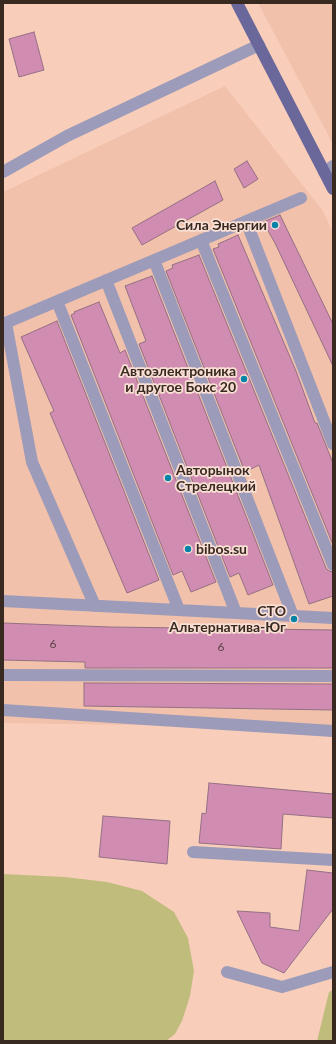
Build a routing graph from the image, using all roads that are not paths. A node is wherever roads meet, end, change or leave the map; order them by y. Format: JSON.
{"nodes":[{"id":1,"x":237,"y":3,"type":"edge"},
{"id":2,"x":259,"y":45,"type":"junction"},
{"id":3,"x":328,"y":169,"type":"edge"},
{"id":4,"x":3,"y":172,"type":"edge"},
{"id":5,"x":333,"y":189,"type":"edge"},
{"id":6,"x":301,"y":198,"type":"dead end"},
{"id":7,"x":246,"y":221,"type":"junction"},
{"id":8,"x":201,"y":240,"type":"junction"},
{"id":9,"x":154,"y":260,"type":"junction"},
{"id":10,"x":106,"y":280,"type":"junction"},
{"id":11,"x":57,"y":301,"type":"junction"},
{"id":12,"x":4,"y":323,"type":"edge"},
{"id":13,"x":333,"y":444,"type":"edge"},
{"id":14,"x":333,"y":565,"type":"edge"},
{"id":15,"x":3,"y":601,"type":"edge"},
{"id":16,"x":95,"y":606,"type":"junction"},
{"id":17,"x":179,"y":610,"type":"junction"},
{"id":18,"x":236,"y":613,"type":"junction"},
{"id":19,"x":293,"y":616,"type":"junction"},
{"id":20,"x":333,"y":618,"type":"edge"},
{"id":21,"x":3,"y":675,"type":"edge"},
{"id":22,"x":333,"y":676,"type":"edge"},
{"id":23,"x":3,"y":710,"type":"edge"},
{"id":24,"x":333,"y":731,"type":"edge"},
{"id":25,"x":193,"y":852,"type":"dead end"},
{"id":26,"x":333,"y":860,"type":"edge"},
{"id":27,"x":227,"y":972,"type":"dead end"},
{"id":28,"x":333,"y":972,"type":"edge"}],
"edges":[{"from":1,"to":2,"type":"main road"},
{"from":2,"to":3,"type":"main road"},
{"from":2,"to":4,"type":"lane"},
{"from":3,"to":5,"type":"main road"},
{"from":6,"to":7,"type":"lane"},
{"from":7,"to":8,"type":"lane"},
{"from":7,"to":13,"type":"lane"},
{"from":8,"to":9,"type":"lane"},
{"from":8,"to":14,"type":"lane"},
{"from":9,"to":10,"type":"lane"},
{"from":9,"to":19,"type":"lane"},
{"from":10,"to":11,"type":"lane"},
{"from":10,"to":18,"type":"lane"},
{"from":11,"to":12,"type":"lane"},
{"from":11,"to":17,"type":"lane"},
{"from":12,"to":16,"type":"lane"},
{"from":15,"to":16,"type":"lane"},
{"from":16,"to":17,"type":"lane"},
{"from":17,"to":18,"type":"lane"},
{"from":18,"to":19,"type":"lane"},
{"from":19,"to":20,"type":"lane"},
{"from":21,"to":22,"type":"lane"},
{"from":23,"to":24,"type":"lane"},
{"from":25,"to":26,"type":"lane"},
{"from":27,"to":28,"type":"lane"}]}
